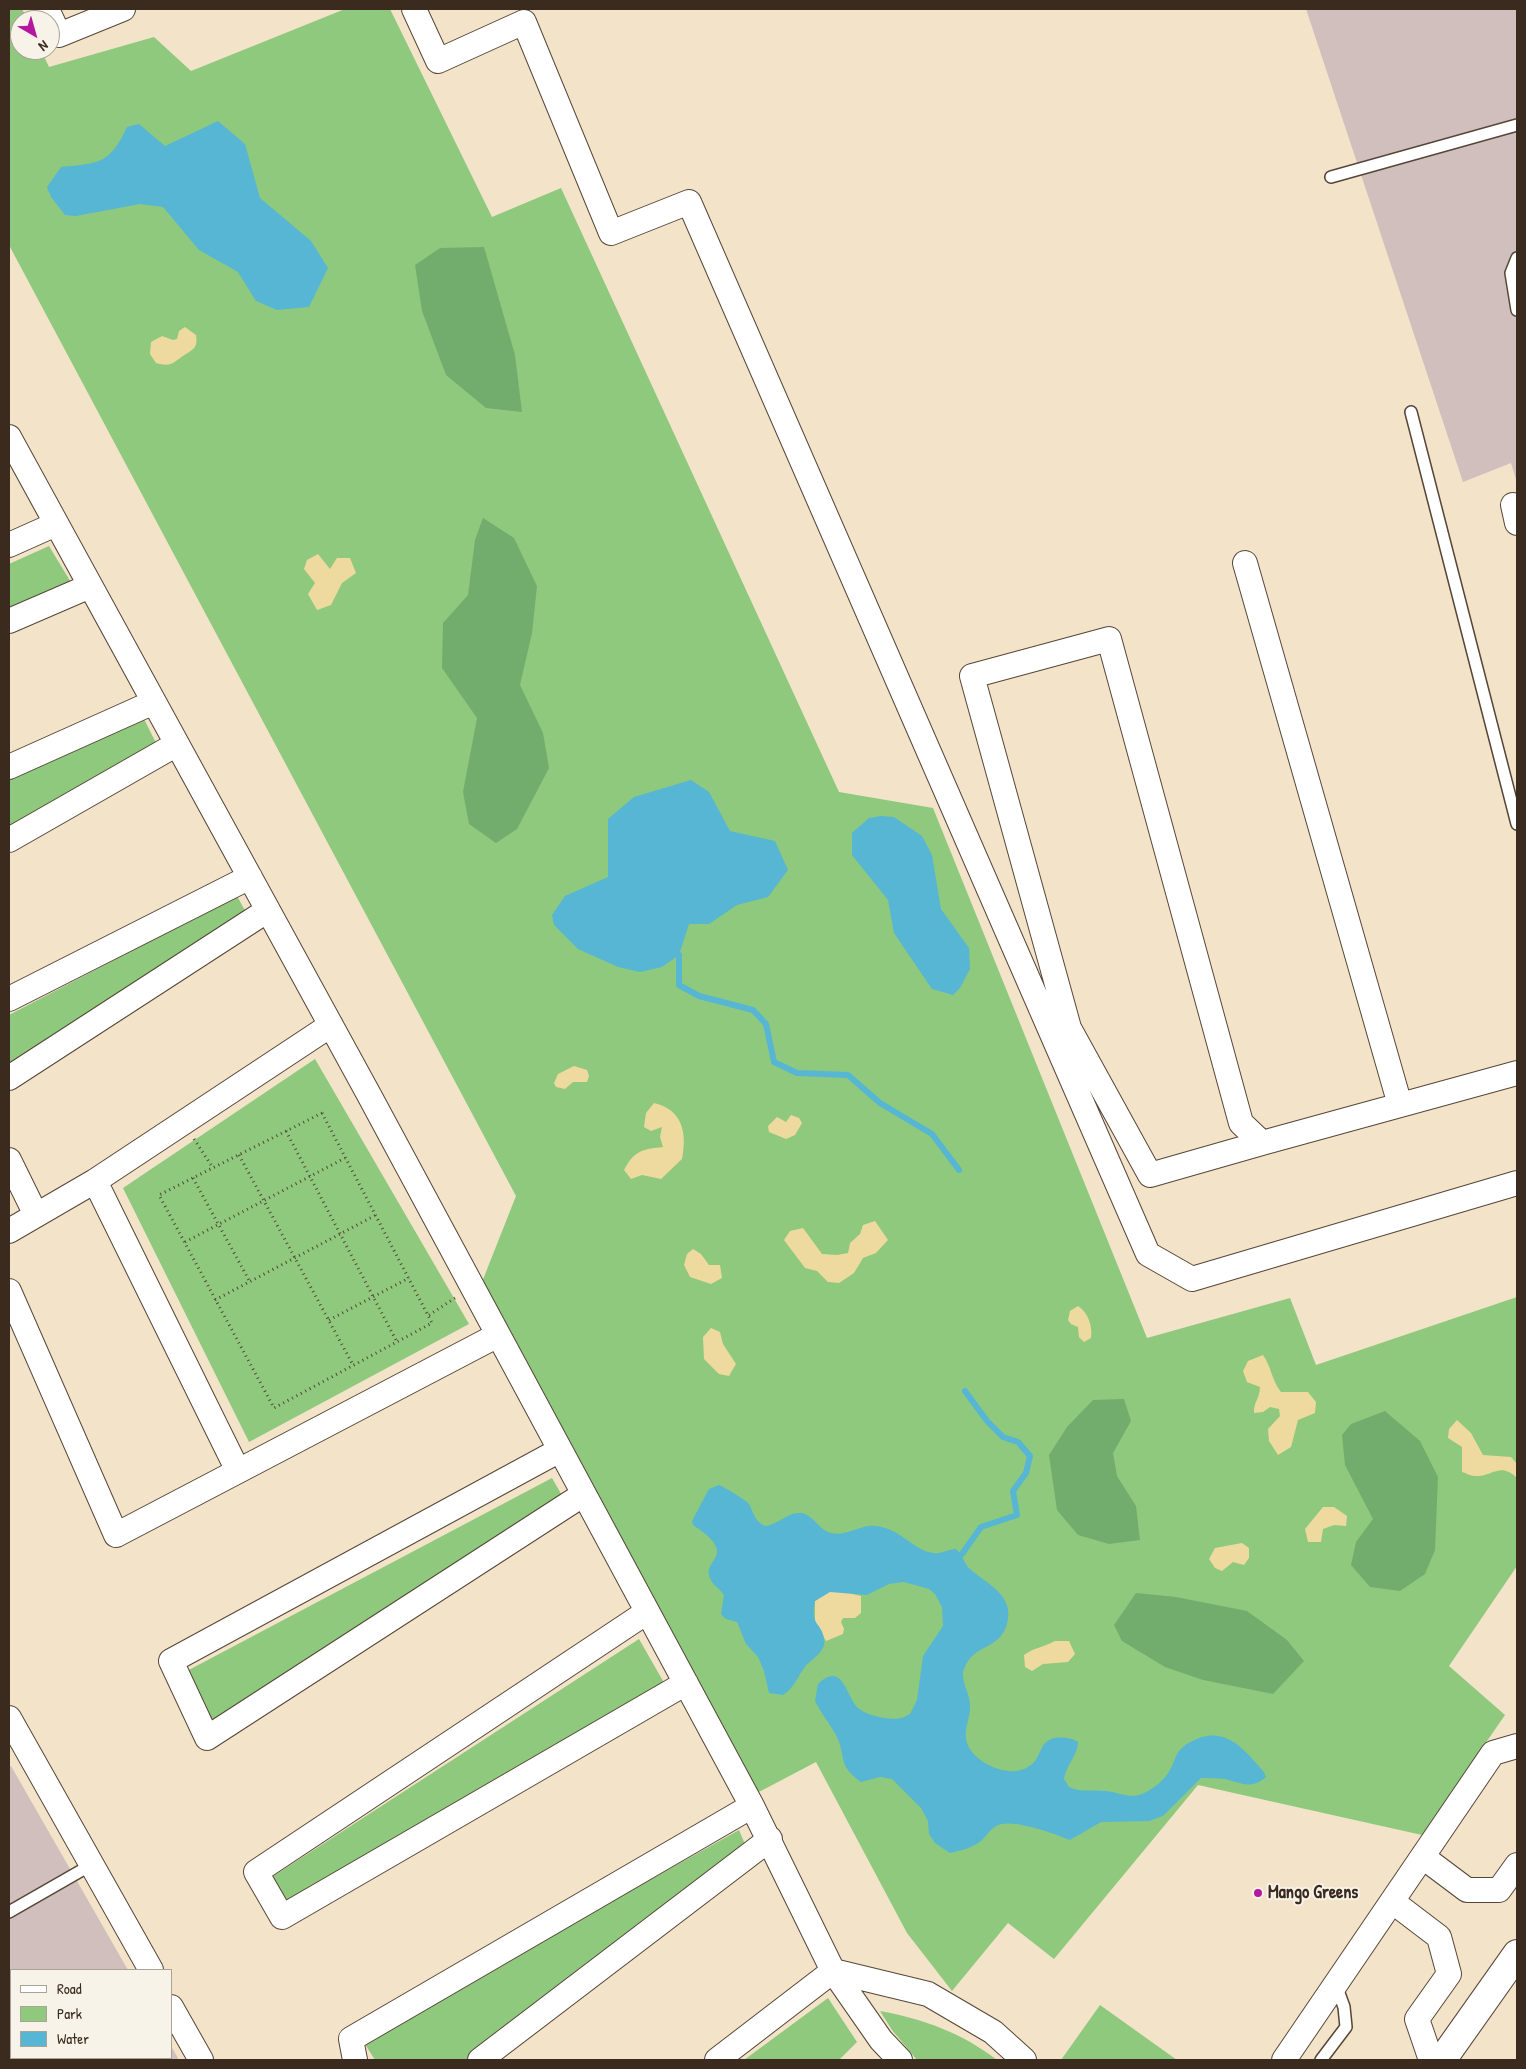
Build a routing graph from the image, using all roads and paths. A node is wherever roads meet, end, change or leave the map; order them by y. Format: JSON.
{"nodes":[{"id":1,"x":47,"y":9,"type":"edge"},
{"id":2,"x":123,"y":9,"type":"edge"},
{"id":3,"x":414,"y":9,"type":"edge"},
{"id":4,"x":1517,"y":125,"type":"edge"},
{"id":5,"x":1331,"y":177,"type":"dead end"},
{"id":6,"x":1517,"y":258,"type":"edge"},
{"id":7,"x":1517,"y":310,"type":"edge"},
{"id":8,"x":1411,"y":412,"type":"dead end"},
{"id":9,"x":9,"y":437,"type":"edge"},
{"id":10,"x":56,"y":524,"type":"junction"},
{"id":11,"x":9,"y":545,"type":"edge"},
{"id":12,"x":1245,"y":563,"type":"dead end"},
{"id":13,"x":90,"y":586,"type":"junction"},
{"id":14,"x":9,"y":621,"type":"edge"},
{"id":15,"x":154,"y":702,"type":"junction"},
{"id":16,"x":177,"y":744,"type":"junction"},
{"id":17,"x":9,"y":767,"type":"edge"},
{"id":18,"x":1517,"y":824,"type":"edge"},
{"id":19,"x":9,"y":840,"type":"edge"},
{"id":20,"x":250,"y":877,"type":"junction"},
{"id":21,"x":268,"y":910,"type":"junction"},
{"id":22,"x":9,"y":999,"type":"edge"},
{"id":23,"x":331,"y":1025,"type":"junction"},
{"id":24,"x":1517,"y":1073,"type":"edge"},
{"id":25,"x":9,"y":1078,"type":"edge"},
{"id":26,"x":1400,"y":1105,"type":"junction"},
{"id":27,"x":183,"y":1123,"type":"junction"},
{"id":28,"x":286,"y":1131,"type":"junction"},
{"id":29,"x":1262,"y":1143,"type":"junction"},
{"id":30,"x":239,"y":1155,"type":"junction"},
{"id":31,"x":345,"y":1158,"type":"junction"},
{"id":32,"x":9,"y":1160,"type":"edge"},
{"id":33,"x":213,"y":1168,"type":"junction"},
{"id":34,"x":310,"y":1177,"type":"junction"},
{"id":35,"x":193,"y":1178,"type":"junction"},
{"id":36,"x":95,"y":1181,"type":"junction"},
{"id":37,"x":1517,"y":1183,"type":"edge"},
{"id":38,"x":264,"y":1201,"type":"junction"},
{"id":39,"x":36,"y":1215,"type":"junction"},
{"id":40,"x":376,"y":1215,"type":"junction"},
{"id":41,"x":218,"y":1224,"type":"junction"},
{"id":42,"x":9,"y":1231,"type":"edge"},
{"id":43,"x":340,"y":1234,"type":"junction"},
{"id":44,"x":184,"y":1242,"type":"junction"},
{"id":45,"x":295,"y":1258,"type":"junction"},
{"id":46,"x":409,"y":1278,"type":"junction"},
{"id":47,"x":250,"y":1282,"type":"junction"},
{"id":48,"x":473,"y":1287,"type":"junction"},
{"id":49,"x":9,"y":1291,"type":"edge"},
{"id":50,"x":373,"y":1296,"type":"junction"},
{"id":51,"x":216,"y":1300,"type":"junction"},
{"id":52,"x":429,"y":1315,"type":"junction"},
{"id":53,"x":329,"y":1320,"type":"junction"},
{"id":54,"x":498,"y":1335,"type":"junction"},
{"id":55,"x":398,"y":1342,"type":"junction"},
{"id":56,"x":353,"y":1365,"type":"junction"},
{"id":57,"x":560,"y":1450,"type":"junction"},
{"id":58,"x":238,"y":1471,"type":"junction"},
{"id":59,"x":584,"y":1494,"type":"junction"},
{"id":60,"x":648,"y":1612,"type":"junction"},
{"id":61,"x":686,"y":1683,"type":"junction"},
{"id":62,"x":9,"y":1718,"type":"edge"},
{"id":63,"x":1517,"y":1746,"type":"edge"},
{"id":64,"x":752,"y":1806,"type":"junction"},
{"id":65,"x":770,"y":1839,"type":"junction"},
{"id":66,"x":1423,"y":1857,"type":"junction"},
{"id":67,"x":91,"y":1865,"type":"junction"},
{"id":68,"x":1517,"y":1866,"type":"edge"},
{"id":69,"x":1393,"y":1902,"type":"junction"},
{"id":70,"x":9,"y":1912,"type":"edge"},
{"id":71,"x":1517,"y":1954,"type":"edge"},
{"id":72,"x":150,"y":1969,"type":"edge"},
{"id":73,"x":833,"y":1971,"type":"junction"},
{"id":74,"x":1336,"y":1985,"type":"junction"},
{"id":75,"x":172,"y":2009,"type":"edge"},
{"id":76,"x":201,"y":2060,"type":"edge"},
{"id":77,"x":355,"y":2060,"type":"edge"},
{"id":78,"x":480,"y":2060,"type":"edge"},
{"id":79,"x":716,"y":2060,"type":"edge"},
{"id":80,"x":900,"y":2060,"type":"edge"},
{"id":81,"x":1024,"y":2060,"type":"edge"},
{"id":82,"x":1284,"y":2060,"type":"edge"},
{"id":83,"x":1321,"y":2060,"type":"edge"},
{"id":84,"x":1431,"y":2060,"type":"edge"},
{"id":85,"x":1442,"y":2060,"type":"edge"}],
"edges":[{"from":1,"to":2,"type":"street"},
{"from":3,"to":37,"type":"street"},
{"from":4,"to":5,"type":"lane"},
{"from":6,"to":7,"type":"lane"},
{"from":8,"to":18,"type":"lane"},
{"from":9,"to":10,"type":"street"},
{"from":10,"to":11,"type":"street"},
{"from":10,"to":13,"type":"street"},
{"from":12,"to":26,"type":"street"},
{"from":13,"to":14,"type":"street"},
{"from":13,"to":15,"type":"street"},
{"from":15,"to":16,"type":"street"},
{"from":15,"to":17,"type":"street"},
{"from":16,"to":19,"type":"street"},
{"from":16,"to":20,"type":"street"},
{"from":20,"to":21,"type":"street"},
{"from":20,"to":22,"type":"street"},
{"from":21,"to":23,"type":"street"},
{"from":21,"to":25,"type":"street"},
{"from":23,"to":27,"type":"street"},
{"from":23,"to":48,"type":"street"},
{"from":24,"to":26,"type":"street"},
{"from":26,"to":29,"type":"street"},
{"from":27,"to":33,"type":"path"},
{"from":27,"to":36,"type":"street"},
{"from":28,"to":30,"type":"path"},
{"from":28,"to":31,"type":"path"},
{"from":28,"to":34,"type":"path"},
{"from":29,"to":29,"type":"street"},
{"from":30,"to":33,"type":"path"},
{"from":30,"to":38,"type":"path"},
{"from":31,"to":34,"type":"path"},
{"from":31,"to":40,"type":"path"},
{"from":32,"to":39,"type":"street"},
{"from":33,"to":35,"type":"path"},
{"from":34,"to":38,"type":"path"},
{"from":34,"to":43,"type":"path"},
{"from":35,"to":41,"type":"path"},
{"from":35,"to":44,"type":"path"},
{"from":36,"to":39,"type":"street"},
{"from":36,"to":58,"type":"street"},
{"from":38,"to":41,"type":"path"},
{"from":38,"to":45,"type":"path"},
{"from":39,"to":42,"type":"street"},
{"from":40,"to":43,"type":"path"},
{"from":40,"to":46,"type":"path"},
{"from":41,"to":44,"type":"path"},
{"from":41,"to":47,"type":"path"},
{"from":43,"to":45,"type":"path"},
{"from":43,"to":50,"type":"path"},
{"from":44,"to":51,"type":"path"},
{"from":45,"to":47,"type":"path"},
{"from":45,"to":53,"type":"path"},
{"from":46,"to":50,"type":"path"},
{"from":46,"to":52,"type":"path"},
{"from":47,"to":51,"type":"path"},
{"from":48,"to":52,"type":"path"},
{"from":48,"to":54,"type":"street"},
{"from":49,"to":58,"type":"street"},
{"from":50,"to":53,"type":"path"},
{"from":50,"to":55,"type":"path"},
{"from":51,"to":56,"type":"path"},
{"from":52,"to":55,"type":"path"},
{"from":53,"to":56,"type":"path"},
{"from":54,"to":57,"type":"street"},
{"from":54,"to":58,"type":"street"},
{"from":55,"to":56,"type":"path"},
{"from":57,"to":59,"type":"street"},
{"from":57,"to":59,"type":"street"},
{"from":59,"to":60,"type":"street"},
{"from":60,"to":61,"type":"street"},
{"from":60,"to":61,"type":"street"},
{"from":61,"to":64,"type":"street"},
{"from":62,"to":67,"type":"street"},
{"from":63,"to":66,"type":"street"},
{"from":64,"to":65,"type":"street"},
{"from":64,"to":77,"type":"street"},
{"from":65,"to":73,"type":"street"},
{"from":65,"to":78,"type":"street"},
{"from":66,"to":68,"type":"street"},
{"from":66,"to":69,"type":"street"},
{"from":67,"to":70,"type":"lane"},
{"from":67,"to":72,"type":"street"},
{"from":69,"to":74,"type":"street"},
{"from":69,"to":84,"type":"street"},
{"from":71,"to":85,"type":"street"},
{"from":73,"to":79,"type":"street"},
{"from":73,"to":80,"type":"street"},
{"from":73,"to":81,"type":"street"},
{"from":74,"to":82,"type":"street"},
{"from":74,"to":83,"type":"lane"},
{"from":75,"to":76,"type":"street"}]}
